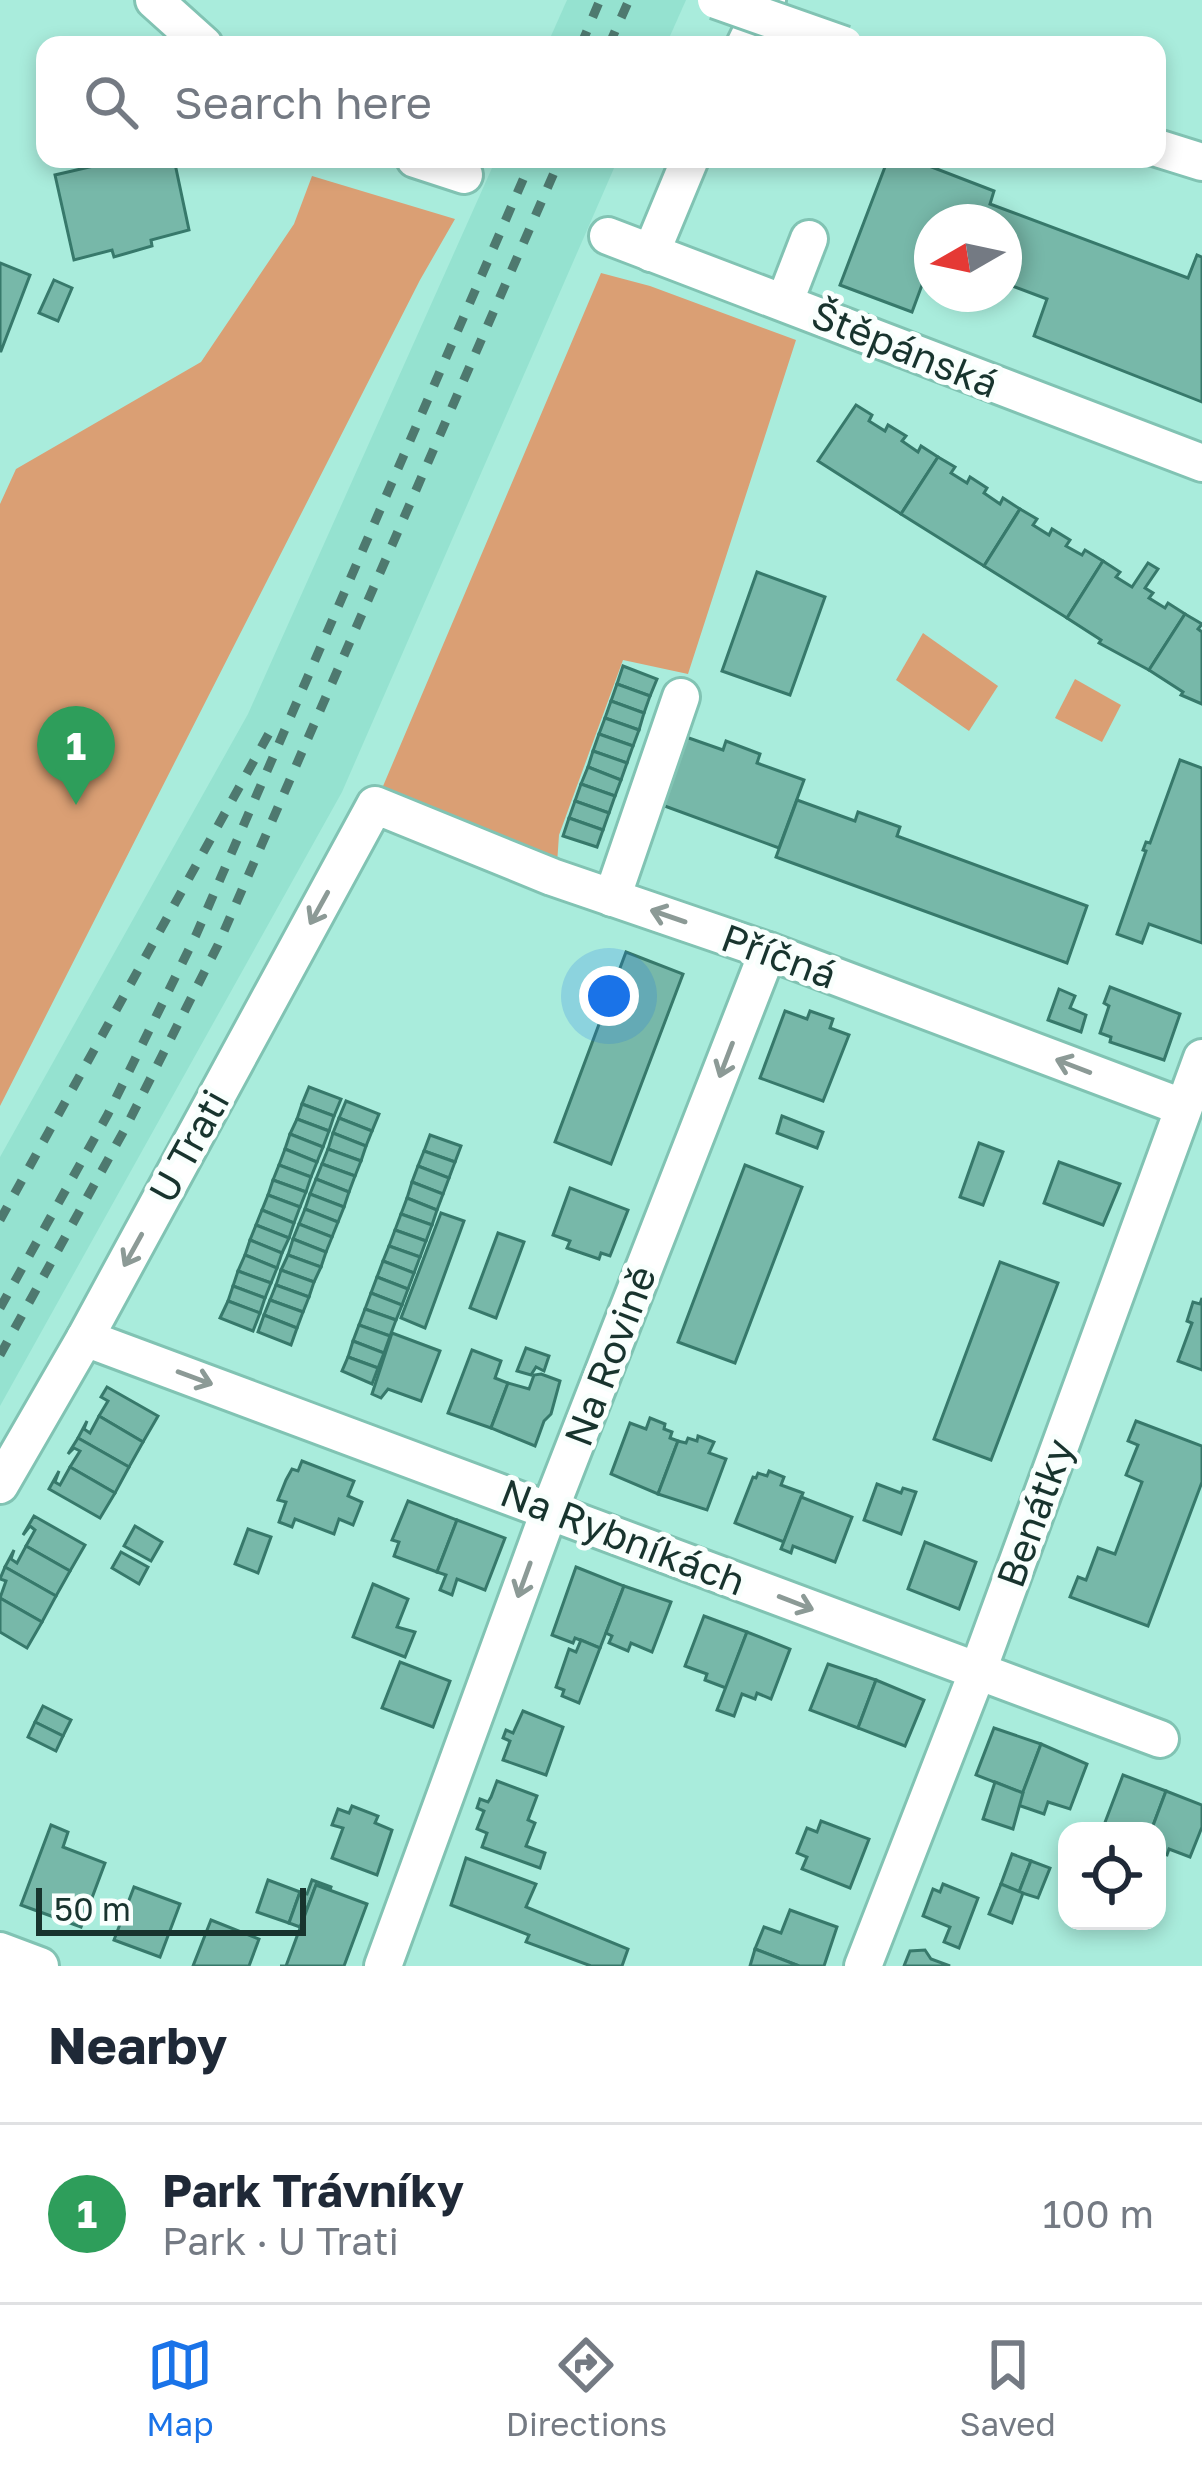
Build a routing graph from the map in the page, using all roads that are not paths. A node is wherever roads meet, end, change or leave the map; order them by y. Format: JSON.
{"nodes":[{"id":1,"x":154,"y":0,"type":"edge"},
{"id":2,"x":716,"y":0,"type":"edge"},
{"id":3,"x":767,"y":0,"type":"edge"},
{"id":4,"x":194,"y":36,"type":"edge"},
{"id":5,"x":749,"y":36,"type":"edge"},
{"id":6,"x":818,"y":36,"type":"edge"},
{"id":7,"x":1166,"y":151,"type":"edge"},
{"id":8,"x":1202,"y":162,"type":"edge"},
{"id":9,"x":441,"y":168,"type":"edge"},
{"id":10,"x":686,"y":168,"type":"edge"},
{"id":11,"x":464,"y":176,"type":"dead end"},
{"id":12,"x":608,"y":236,"type":"dead end"},
{"id":13,"x":809,"y":238,"type":"dead end"},
{"id":14,"x":650,"y":253,"type":"junction"},
{"id":15,"x":784,"y":301,"type":"junction"},
{"id":16,"x":1202,"y":463,"type":"edge"},
{"id":17,"x":681,"y":697,"type":"dead end"},
{"id":18,"x":375,"y":805,"type":"joint"},
{"id":19,"x":612,"y":898,"type":"junction"},
{"id":20,"x":768,"y":951,"type":"junction"},
{"id":21,"x":1202,"y":1058,"type":"edge"},
{"id":22,"x":1182,"y":1107,"type":"junction"},
{"id":23,"x":85,"y":1338,"type":"junction"},
{"id":24,"x":0,"y":1485,"type":"edge"},
{"id":25,"x":550,"y":1509,"type":"junction"},
{"id":26,"x":977,"y":1673,"type":"junction"},
{"id":27,"x":1160,"y":1739,"type":"dead end"},
{"id":28,"x":0,"y":1951,"type":"edge"},
{"id":29,"x":40,"y":1966,"type":"edge"},
{"id":30,"x":382,"y":1966,"type":"edge"},
{"id":31,"x":863,"y":1966,"type":"edge"}],
"edges":[{"from":1,"to":4,"type":"street"},
{"from":2,"to":6,"type":"street","bridge":true},
{"from":3,"to":5,"type":"street"},
{"from":7,"to":8,"type":"street"},
{"from":9,"to":11,"type":"street"},
{"from":10,"to":14,"type":"street"},
{"from":12,"to":14,"type":"street","name":"Štěpánská"},
{"from":13,"to":15,"type":"street"},
{"from":14,"to":15,"type":"street","name":"Štěpánská"},
{"from":15,"to":16,"type":"street","name":"Štěpánská"},
{"from":17,"to":19,"type":"street"},
{"from":18,"to":19,"type":"street","name":"Příčná"},
{"from":18,"to":23,"type":"street","name":"U Trati","one_way":true},
{"from":20,"to":19,"type":"street","name":"Příčná","one_way":true},
{"from":22,"to":20,"type":"street","name":"Příčná","one_way":true},
{"from":20,"to":25,"type":"street","name":"Na Rovině","one_way":true},
{"from":21,"to":22,"type":"street","name":"Benátky"},
{"from":22,"to":26,"type":"street","name":"Benátky"},
{"from":23,"to":24,"type":"street","name":"U Trati"},
{"from":23,"to":25,"type":"street","name":"Na Rybníkách","one_way":true},
{"from":25,"to":26,"type":"street","name":"Na Rybníkách","one_way":true},
{"from":25,"to":30,"type":"street","name":"Na Rovině","one_way":true},
{"from":26,"to":27,"type":"street","name":"Na Rybníkách"},
{"from":26,"to":31,"type":"street","name":"Benátky"},
{"from":28,"to":29,"type":"street"}]}
